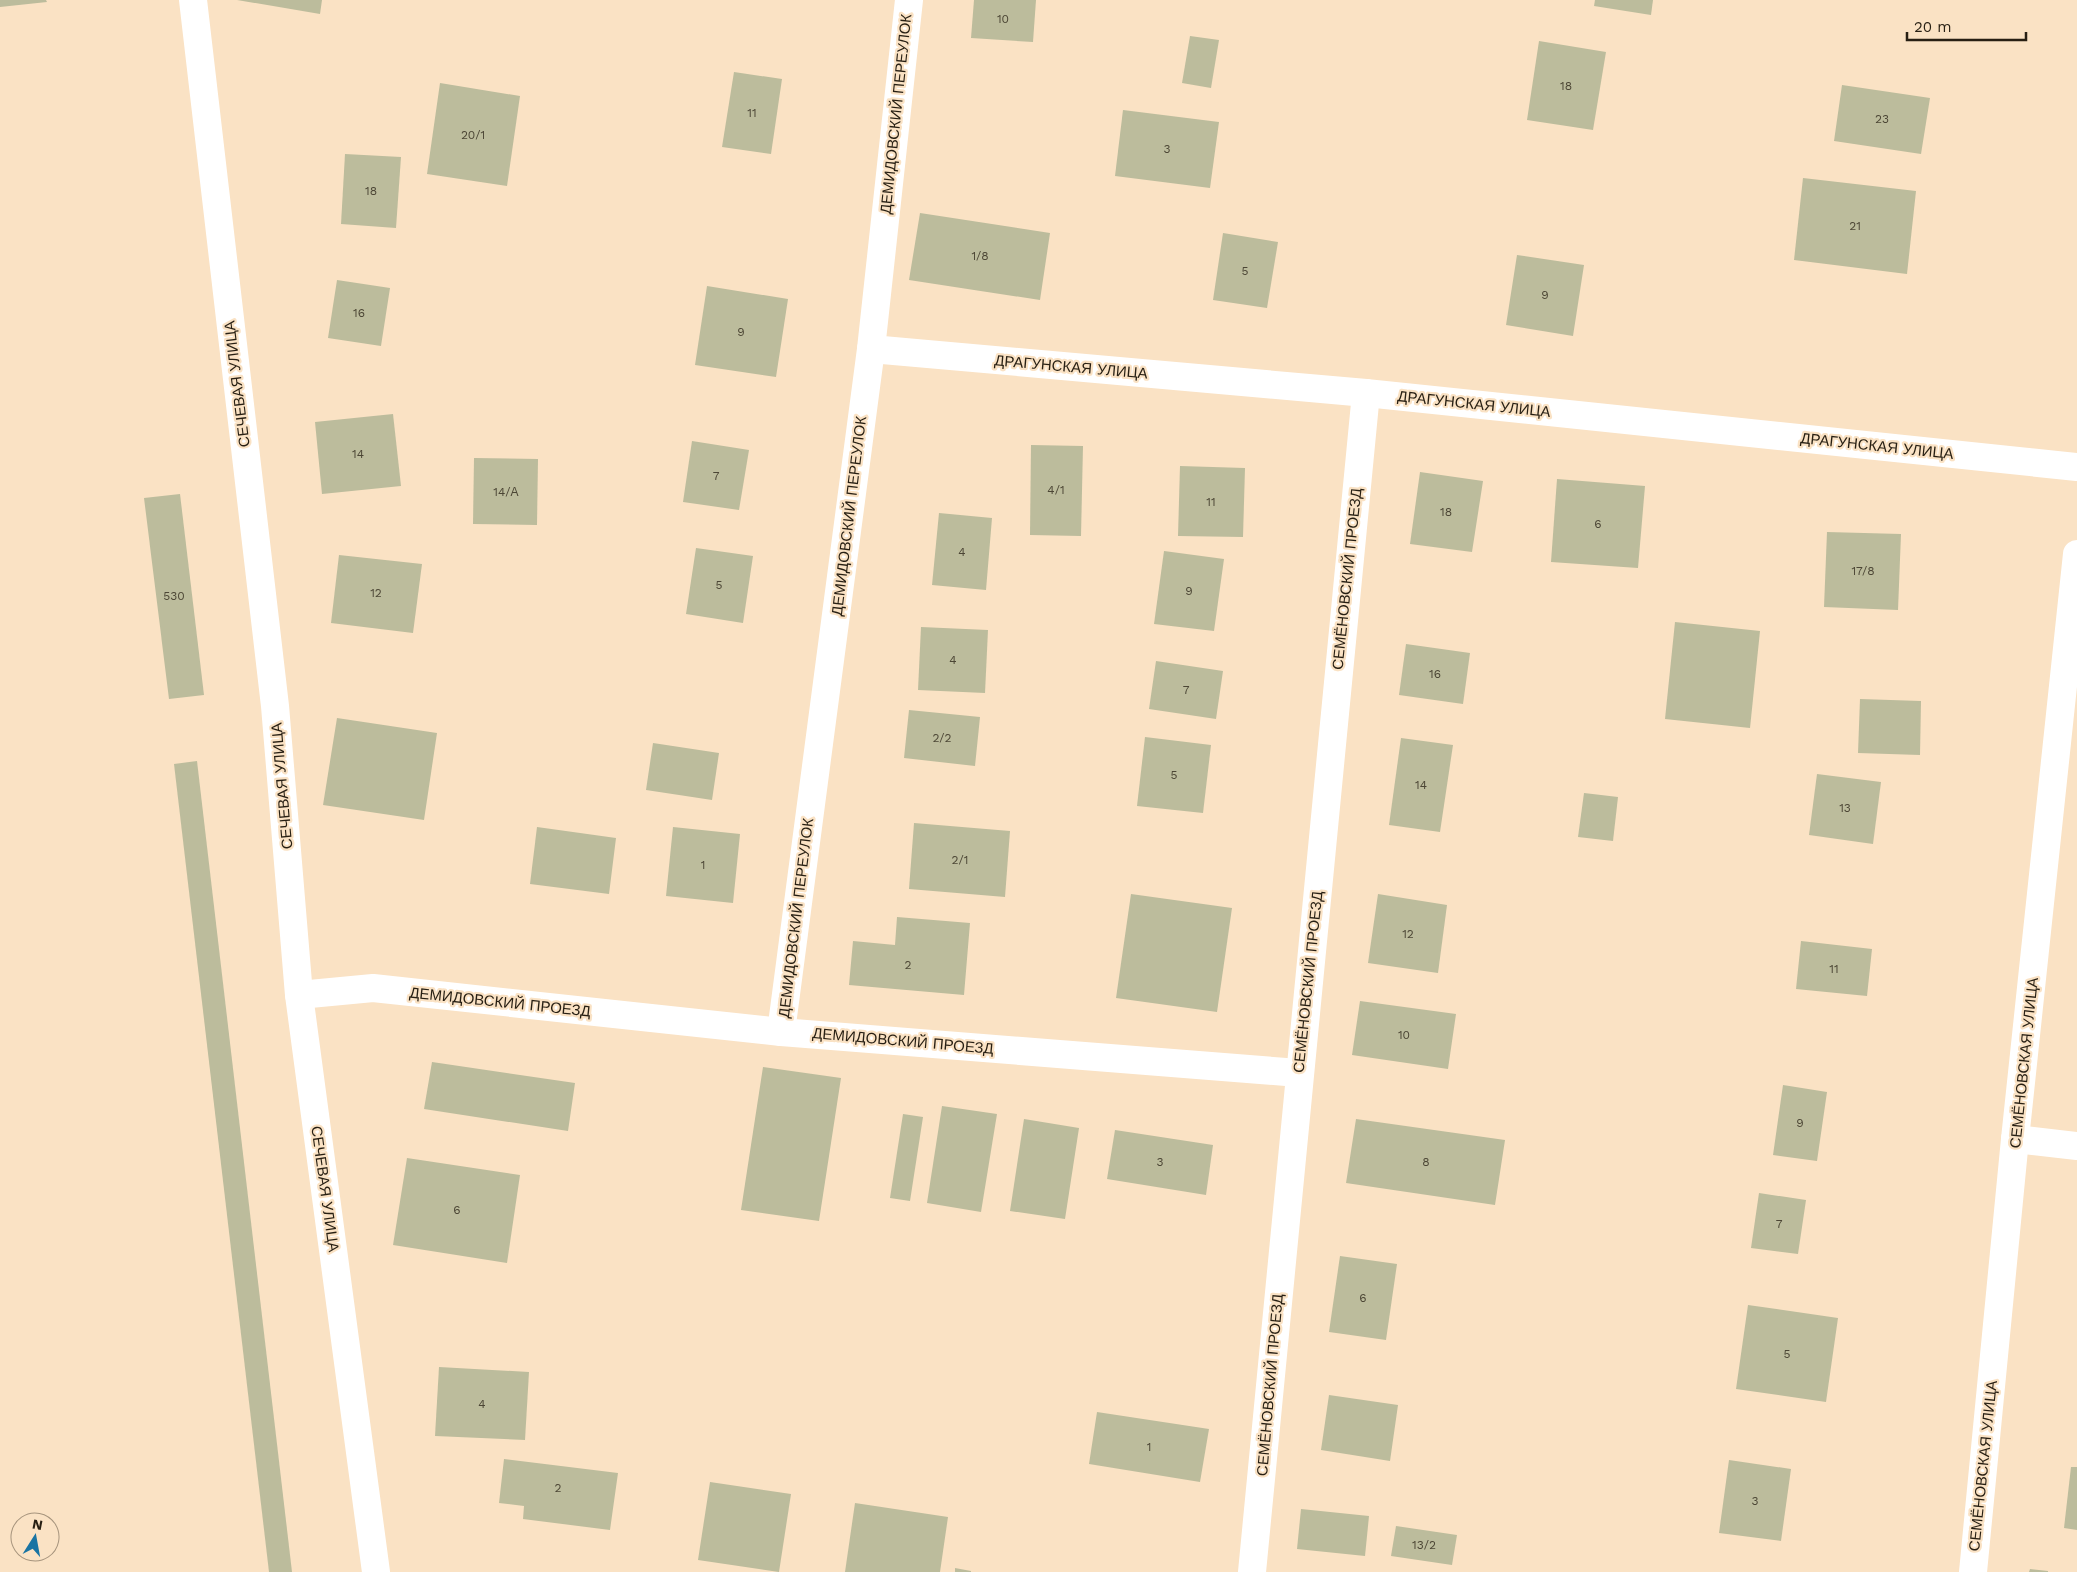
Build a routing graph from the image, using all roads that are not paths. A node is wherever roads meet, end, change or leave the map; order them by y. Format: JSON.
{"nodes":[{"id":1,"x":193,"y":0,"type":"edge"},
{"id":2,"x":909,"y":0,"type":"edge"},
{"id":3,"x":871,"y":349,"type":"junction"},
{"id":4,"x":1366,"y":392,"type":"junction"},
{"id":5,"x":2077,"y":468,"type":"edge"},
{"id":6,"x":2077,"y":554,"type":"edge"},
{"id":7,"x":300,"y":995,"type":"junction"},
{"id":8,"x":782,"y":1032,"type":"junction"},
{"id":9,"x":1299,"y":1073,"type":"junction"},
{"id":10,"x":2015,"y":1139,"type":"junction"},
{"id":11,"x":2077,"y":1146,"type":"edge"},
{"id":12,"x":376,"y":1572,"type":"edge"},
{"id":13,"x":1252,"y":1572,"type":"edge"},
{"id":14,"x":1973,"y":1572,"type":"edge"}],
"edges":[{"from":1,"to":7,"type":"street","name":"СЕЧЕВАЯ УЛИЦА"},
{"from":2,"to":3,"type":"street","name":"ДЕМИДОВСКИЙ ПЕРЕУЛОК"},
{"from":3,"to":4,"type":"street","name":"ДРАГУНСКАЯ УЛИЦА"},
{"from":3,"to":8,"type":"street","name":"ДЕМИДОВСКИЙ ПЕРЕУЛОК"},
{"from":4,"to":5,"type":"street","name":"ДРАГУНСКАЯ УЛИЦА"},
{"from":4,"to":9,"type":"street","name":"СЕМЁНОВСКИЙ ПРОЕЗД"},
{"from":6,"to":10,"type":"street","name":"СЕМЁНОВСКАЯ УЛИЦА"},
{"from":7,"to":8,"type":"street","name":"ДЕМИДОВСКИЙ ПРОЕЗД"},
{"from":7,"to":12,"type":"street","name":"СЕЧЕВАЯ УЛИЦА"},
{"from":8,"to":9,"type":"street","name":"ДЕМИДОВСКИЙ ПРОЕЗД"},
{"from":9,"to":13,"type":"street","name":"СЕМЁНОВСКИЙ ПРОЕЗД"},
{"from":10,"to":11,"type":"street"},
{"from":10,"to":14,"type":"street","name":"СЕМЁНОВСКАЯ УЛИЦА"}]}
